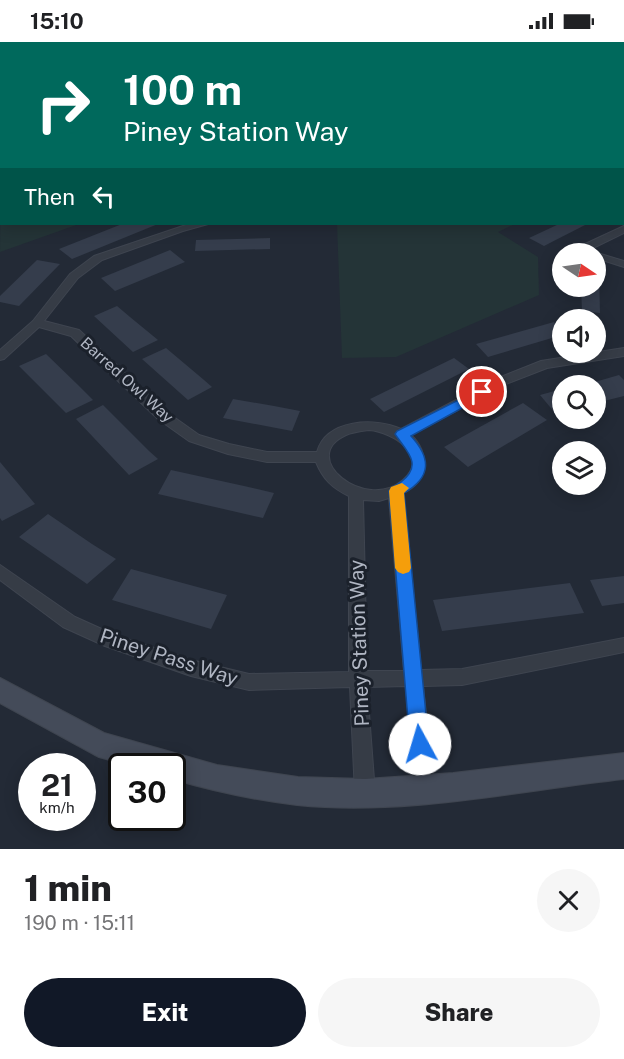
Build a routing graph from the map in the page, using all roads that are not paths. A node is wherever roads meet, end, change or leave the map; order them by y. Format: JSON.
{"nodes":[{"id":1,"x":198,"y":225,"type":"edge"},
{"id":2,"x":624,"y":229,"type":"edge"},
{"id":3,"x":595,"y":243,"type":"edge"},
{"id":4,"x":606,"y":258,"type":"edge"},
{"id":5,"x":624,"y":264,"type":"edge"},
{"id":6,"x":36,"y":323,"type":"junction"},
{"id":7,"x":624,"y":352,"type":"edge"},
{"id":8,"x":0,"y":356,"type":"edge"},
{"id":9,"x":402,"y":434,"type":"junction"},
{"id":10,"x":321,"y":458,"type":"junction"},
{"id":11,"x":396,"y":491,"type":"junction"},
{"id":12,"x":356,"y":494,"type":"junction"},
{"id":13,"x":0,"y":571,"type":"edge"},
{"id":14,"x":624,"y":645,"type":"edge"},
{"id":15,"x":358,"y":678,"type":"junction"},
{"id":16,"x":413,"y":678,"type":"junction"},
{"id":17,"x":0,"y":690,"type":"edge"},
{"id":18,"x":624,"y":766,"type":"edge"},
{"id":19,"x":424,"y":788,"type":"junction"},
{"id":20,"x":365,"y":793,"type":"junction"}],
"edges":[{"from":1,"to":6,"type":"street"},
{"from":2,"to":3,"type":"street"},
{"from":4,"to":5,"type":"street"},
{"from":6,"to":8,"type":"street"},
{"from":6,"to":10,"type":"street","name":"Barred Owl Way"},
{"from":7,"to":9,"type":"street"},
{"from":9,"to":10,"type":"street"},
{"from":9,"to":11,"type":"street"},
{"from":10,"to":12,"type":"street"},
{"from":11,"to":12,"type":"street"},
{"from":11,"to":16,"type":"street"},
{"from":12,"to":15,"type":"street","name":"Piney Station Way"},
{"from":13,"to":15,"type":"street","name":"Piney Pass Way"},
{"from":14,"to":16,"type":"street","name":"Piney Pass Way"},
{"from":15,"to":16,"type":"street","name":"Piney Pass Way"},
{"from":15,"to":20,"type":"street","name":"Piney Station Way"},
{"from":16,"to":19,"type":"street"},
{"from":17,"to":20,"type":"street"},
{"from":18,"to":19,"type":"street"},
{"from":19,"to":20,"type":"street"}]}
